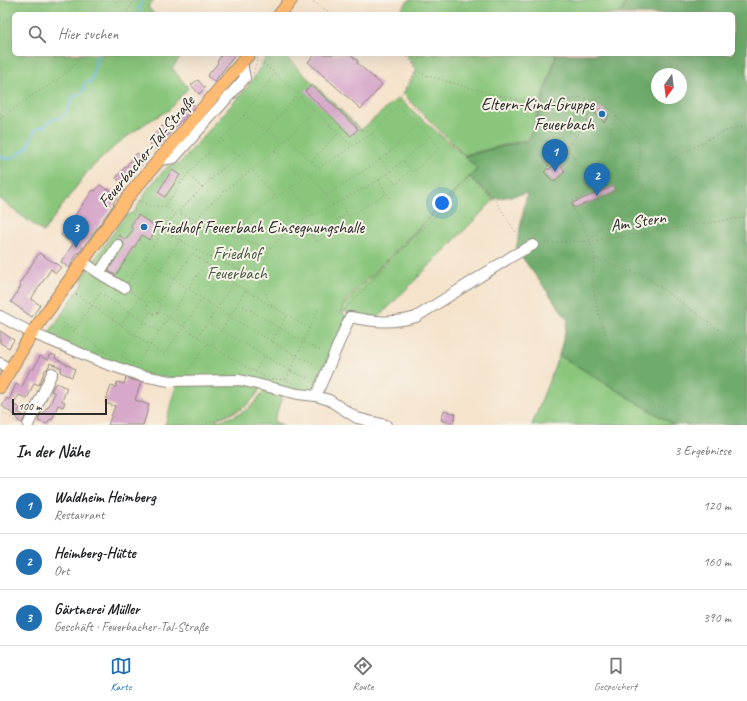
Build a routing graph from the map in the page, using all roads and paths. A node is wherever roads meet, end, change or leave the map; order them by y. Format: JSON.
{"nodes":[{"id":1,"x":25,"y":0,"type":"edge"},
{"id":2,"x":135,"y":0,"type":"edge"},
{"id":3,"x":291,"y":0,"type":"edge"},
{"id":4,"x":310,"y":0,"type":"edge"},
{"id":5,"x":466,"y":0,"type":"edge"},
{"id":6,"x":680,"y":0,"type":"edge"},
{"id":7,"x":696,"y":0,"type":"edge"},
{"id":8,"x":695,"y":6,"type":"junction"},
{"id":9,"x":14,"y":12,"type":"edge"},
{"id":10,"x":126,"y":12,"type":"edge"},
{"id":11,"x":282,"y":12,"type":"edge"},
{"id":12,"x":330,"y":12,"type":"edge"},
{"id":13,"x":457,"y":12,"type":"edge"},
{"id":14,"x":710,"y":12,"type":"edge"},
{"id":15,"x":12,"y":15,"type":"edge"},
{"id":16,"x":735,"y":23,"type":"edge"},
{"id":17,"x":0,"y":25,"type":"edge"},
{"id":18,"x":747,"y":28,"type":"edge"},
{"id":19,"x":82,"y":56,"type":"edge"},
{"id":20,"x":407,"y":56,"type":"edge"},
{"id":21,"x":422,"y":56,"type":"edge"},
{"id":22,"x":250,"y":59,"type":"edge"},
{"id":23,"x":413,"y":64,"type":"junction"},
{"id":24,"x":416,"y":71,"type":"junction"},
{"id":25,"x":275,"y":73,"type":"junction"},
{"id":26,"x":245,"y":78,"type":"junction"},
{"id":27,"x":401,"y":94,"type":"junction"},
{"id":28,"x":298,"y":95,"type":"junction"},
{"id":29,"x":596,"y":101,"type":"junction"},
{"id":30,"x":398,"y":106,"type":"junction"},
{"id":31,"x":314,"y":110,"type":"junction"},
{"id":32,"x":244,"y":115,"type":"junction"},
{"id":33,"x":617,"y":116,"type":"junction"},
{"id":34,"x":0,"y":120,"type":"edge"},
{"id":35,"x":418,"y":124,"type":"junction"},
{"id":36,"x":747,"y":124,"type":"edge"},
{"id":37,"x":268,"y":129,"type":"junction"},
{"id":38,"x":266,"y":132,"type":"junction"},
{"id":39,"x":338,"y":133,"type":"junction"},
{"id":40,"x":372,"y":134,"type":"junction"},
{"id":41,"x":430,"y":137,"type":"junction"},
{"id":42,"x":288,"y":138,"type":"junction"},
{"id":43,"x":221,"y":140,"type":"junction"},
{"id":44,"x":283,"y":142,"type":"junction"},
{"id":45,"x":352,"y":146,"type":"junction"},
{"id":46,"x":566,"y":148,"type":"junction"},
{"id":47,"x":274,"y":150,"type":"junction"},
{"id":48,"x":390,"y":152,"type":"junction"},
{"id":49,"x":238,"y":156,"type":"junction"},
{"id":50,"x":380,"y":159,"type":"junction"},
{"id":51,"x":159,"y":160,"type":"junction"},
{"id":52,"x":403,"y":161,"type":"junction"},
{"id":53,"x":312,"y":162,"type":"junction"},
{"id":54,"x":547,"y":166,"type":"dead end"},
{"id":55,"x":318,"y":168,"type":"junction"},
{"id":56,"x":252,"y":170,"type":"junction"},
{"id":57,"x":411,"y":170,"type":"junction"},
{"id":58,"x":390,"y":171,"type":"junction"},
{"id":59,"x":387,"y":173,"type":"junction"},
{"id":60,"x":188,"y":174,"type":"junction"},
{"id":61,"x":309,"y":174,"type":"junction"},
{"id":62,"x":638,"y":176,"type":"junction"},
{"id":63,"x":303,"y":178,"type":"junction"},
{"id":64,"x":471,"y":179,"type":"junction"},
{"id":65,"x":379,"y":180,"type":"junction"},
{"id":66,"x":291,"y":187,"type":"junction"},
{"id":67,"x":597,"y":187,"type":"junction"},
{"id":68,"x":643,"y":187,"type":"junction"},
{"id":69,"x":202,"y":188,"type":"junction"},
{"id":70,"x":387,"y":193,"type":"junction"},
{"id":71,"x":326,"y":196,"type":"junction"},
{"id":72,"x":275,"y":197,"type":"junction"},
{"id":73,"x":389,"y":198,"type":"dead end"},
{"id":74,"x":138,"y":200,"type":"dead end"},
{"id":75,"x":340,"y":201,"type":"junction"},
{"id":76,"x":333,"y":205,"type":"junction"},
{"id":77,"x":165,"y":206,"type":"junction"},
{"id":78,"x":178,"y":212,"type":"junction"},
{"id":79,"x":176,"y":214,"type":"junction"},
{"id":80,"x":348,"y":214,"type":"junction"},
{"id":81,"x":313,"y":215,"type":"junction"},
{"id":82,"x":349,"y":216,"type":"junction"},
{"id":83,"x":747,"y":217,"type":"edge"},
{"id":84,"x":196,"y":220,"type":"junction"},
{"id":85,"x":303,"y":220,"type":"junction"},
{"id":86,"x":290,"y":228,"type":"junction"},
{"id":87,"x":164,"y":230,"type":"junction"},
{"id":88,"x":310,"y":232,"type":"junction"},
{"id":89,"x":312,"y":235,"type":"junction"},
{"id":90,"x":235,"y":236,"type":"junction"},
{"id":91,"x":180,"y":240,"type":"junction"},
{"id":92,"x":590,"y":241,"type":"junction"},
{"id":93,"x":118,"y":245,"type":"dead end"},
{"id":94,"x":529,"y":247,"type":"junction"},
{"id":95,"x":270,"y":249,"type":"junction"},
{"id":96,"x":145,"y":258,"type":"junction"},
{"id":97,"x":595,"y":258,"type":"junction"},
{"id":98,"x":82,"y":261,"type":"junction"},
{"id":99,"x":206,"y":263,"type":"junction"},
{"id":100,"x":160,"y":269,"type":"junction"},
{"id":101,"x":99,"y":273,"type":"junction"},
{"id":102,"x":258,"y":275,"type":"junction"},
{"id":103,"x":174,"y":279,"type":"junction"},
{"id":104,"x":234,"y":283,"type":"junction"},
{"id":105,"x":124,"y":288,"type":"junction"},
{"id":106,"x":189,"y":289,"type":"junction"},
{"id":107,"x":246,"y":290,"type":"junction"},
{"id":108,"x":76,"y":294,"type":"dead end"},
{"id":109,"x":139,"y":298,"type":"junction"},
{"id":110,"x":202,"y":298,"type":"junction"},
{"id":111,"x":159,"y":302,"type":"junction"},
{"id":112,"x":148,"y":303,"type":"junction"},
{"id":113,"x":238,"y":303,"type":"junction"},
{"id":114,"x":92,"y":305,"type":"junction"},
{"id":115,"x":272,"y":306,"type":"junction"},
{"id":116,"x":217,"y":308,"type":"junction"},
{"id":117,"x":318,"y":309,"type":"dead end"},
{"id":118,"x":130,"y":312,"type":"junction"},
{"id":119,"x":159,"y":312,"type":"junction"},
{"id":120,"x":150,"y":313,"type":"junction"},
{"id":121,"x":287,"y":315,"type":"junction"},
{"id":122,"x":0,"y":316,"type":"edge"},
{"id":123,"x":350,"y":316,"type":"junction"},
{"id":124,"x":169,"y":317,"type":"junction"},
{"id":125,"x":230,"y":317,"type":"junction"},
{"id":126,"x":144,"y":322,"type":"junction"},
{"id":127,"x":208,"y":322,"type":"junction"},
{"id":128,"x":62,"y":323,"type":"dead end"},
{"id":129,"x":66,"y":325,"type":"junction"},
{"id":130,"x":121,"y":325,"type":"junction"},
{"id":131,"x":183,"y":327,"type":"junction"},
{"id":132,"x":310,"y":328,"type":"junction"},
{"id":133,"x":280,"y":329,"type":"junction"},
{"id":134,"x":221,"y":330,"type":"junction"},
{"id":135,"x":74,"y":331,"type":"junction"},
{"id":136,"x":159,"y":332,"type":"junction"},
{"id":137,"x":32,"y":333,"type":"junction"},
{"id":138,"x":135,"y":335,"type":"junction"},
{"id":139,"x":59,"y":336,"type":"dead end"},
{"id":140,"x":198,"y":337,"type":"junction"},
{"id":141,"x":272,"y":342,"type":"junction"},
{"id":142,"x":303,"y":342,"type":"junction"},
{"id":143,"x":207,"y":343,"type":"junction"},
{"id":144,"x":150,"y":345,"type":"junction"},
{"id":145,"x":211,"y":345,"type":"junction"},
{"id":146,"x":64,"y":346,"type":"junction"},
{"id":147,"x":321,"y":351,"type":"dead end"},
{"id":148,"x":747,"y":354,"type":"edge"},
{"id":149,"x":122,"y":356,"type":"junction"},
{"id":150,"x":297,"y":356,"type":"junction"},
{"id":151,"x":112,"y":357,"type":"dead end"},
{"id":152,"x":264,"y":357,"type":"junction"},
{"id":153,"x":119,"y":361,"type":"dead end"},
{"id":154,"x":0,"y":363,"type":"edge"},
{"id":155,"x":315,"y":364,"type":"dead end"},
{"id":156,"x":10,"y":370,"type":"junction"},
{"id":157,"x":290,"y":371,"type":"junction"},
{"id":158,"x":52,"y":373,"type":"joint"},
{"id":159,"x":187,"y":373,"type":"dead end"},
{"id":160,"x":307,"y":378,"type":"dead end"},
{"id":161,"x":286,"y":380,"type":"dead end"},
{"id":162,"x":264,"y":386,"type":"junction"},
{"id":163,"x":0,"y":387,"type":"edge"},
{"id":164,"x":316,"y":396,"type":"junction"},
{"id":165,"x":0,"y":411,"type":"edge"},
{"id":166,"x":22,"y":425,"type":"edge"},
{"id":167,"x":28,"y":425,"type":"edge"},
{"id":168,"x":203,"y":425,"type":"edge"},
{"id":169,"x":386,"y":425,"type":"edge"},
{"id":170,"x":690,"y":425,"type":"edge"}],
"edges":[{"from":1,"to":9,"type":"path"},
{"from":2,"to":10,"type":"path"},
{"from":3,"to":11,"type":"main road"},
{"from":4,"to":12,"type":"path"},
{"from":5,"to":13,"type":"path"},
{"from":6,"to":8,"type":"path"},
{"from":7,"to":8,"type":"path"},
{"from":8,"to":14,"type":"path"},
{"from":15,"to":17,"type":"path"},
{"from":16,"to":18,"type":"path"},
{"from":19,"to":34,"type":"path"},
{"from":20,"to":23,"type":"path"},
{"from":21,"to":23,"type":"path"},
{"from":22,"to":25,"type":"path"},
{"from":22,"to":26,"type":"street"},
{"from":22,"to":26,"type":"path"},
{"from":22,"to":51,"type":"main road","name":"Feuerbacher-Tal-Straße"},
{"from":23,"to":24,"type":"path"},
{"from":24,"to":27,"type":"path"},
{"from":24,"to":29,"type":"path"},
{"from":25,"to":28,"type":"path"},
{"from":25,"to":32,"type":"path"},
{"from":26,"to":51,"type":"street"},
{"from":27,"to":30,"type":"path"},
{"from":27,"to":64,"type":"path"},
{"from":28,"to":31,"type":"path"},
{"from":28,"to":37,"type":"path"},
{"from":29,"to":33,"type":"path"},
{"from":29,"to":46,"type":"path"},
{"from":30,"to":35,"type":"path"},
{"from":30,"to":40,"type":"path"},
{"from":31,"to":39,"type":"path"},
{"from":31,"to":42,"type":"path"},
{"from":32,"to":38,"type":"path"},
{"from":32,"to":43,"type":"path"},
{"from":33,"to":62,"type":"path"},
{"from":33,"to":67,"type":"path"},
{"from":35,"to":41,"type":"path"},
{"from":35,"to":48,"type":"path"},
{"from":36,"to":68,"type":"path"},
{"from":37,"to":38,"type":"path"},
{"from":37,"to":44,"type":"path"},
{"from":38,"to":49,"type":"path"},
{"from":39,"to":45,"type":"path"},
{"from":39,"to":53,"type":"path"},
{"from":40,"to":45,"type":"path"},
{"from":40,"to":48,"type":"path"},
{"from":41,"to":52,"type":"path"},
{"from":41,"to":57,"type":"path"},
{"from":42,"to":44,"type":"path"},
{"from":42,"to":53,"type":"path"},
{"from":43,"to":49,"type":"path"},
{"from":43,"to":60,"type":"path"},
{"from":44,"to":47,"type":"path"},
{"from":45,"to":55,"type":"path"},
{"from":46,"to":54,"type":"path"},
{"from":46,"to":67,"type":"path"},
{"from":47,"to":56,"type":"path"},
{"from":47,"to":63,"type":"path"},
{"from":48,"to":50,"type":"path"},
{"from":49,"to":69,"type":"path"},
{"from":50,"to":58,"type":"path"},
{"from":50,"to":71,"type":"path"},
{"from":51,"to":98,"type":"main road","name":"Feuerbacher-Tal-Straße"},
{"from":52,"to":57,"type":"path"},
{"from":52,"to":58,"type":"path"},
{"from":53,"to":55,"type":"path"},
{"from":55,"to":61,"type":"path"},
{"from":56,"to":72,"type":"path"},
{"from":56,"to":84,"type":"path"},
{"from":57,"to":59,"type":"path"},
{"from":58,"to":59,"type":"path"},
{"from":59,"to":65,"type":"path"},
{"from":60,"to":69,"type":"path"},
{"from":60,"to":77,"type":"path"},
{"from":61,"to":63,"type":"path"},
{"from":61,"to":71,"type":"path"},
{"from":62,"to":67,"type":"path"},
{"from":62,"to":68,"type":"path"},
{"from":63,"to":66,"type":"path"},
{"from":64,"to":94,"type":"path"},
{"from":64,"to":123,"type":"path"},
{"from":65,"to":70,"type":"path"},
{"from":65,"to":75,"type":"path"},
{"from":66,"to":72,"type":"path"},
{"from":66,"to":81,"type":"path"},
{"from":67,"to":92,"type":"path"},
{"from":68,"to":92,"type":"path"},
{"from":69,"to":78,"type":"path"},
{"from":70,"to":73,"type":"path"},
{"from":70,"to":82,"type":"path"},
{"from":71,"to":76,"type":"path"},
{"from":72,"to":90,"type":"path"},
{"from":74,"to":77,"type":"path"},
{"from":75,"to":76,"type":"path"},
{"from":75,"to":80,"type":"path"},
{"from":76,"to":81,"type":"path"},
{"from":77,"to":79,"type":"path"},
{"from":78,"to":79,"type":"path"},
{"from":78,"to":84,"type":"path"},
{"from":79,"to":87,"type":"path"},
{"from":80,"to":82,"type":"path"},
{"from":80,"to":89,"type":"path"},
{"from":81,"to":85,"type":"path"},
{"from":82,"to":89,"type":"path"},
{"from":83,"to":92,"type":"path","name":"Am Stern"},
{"from":84,"to":90,"type":"path"},
{"from":84,"to":91,"type":"path"},
{"from":85,"to":86,"type":"path"},
{"from":85,"to":88,"type":"path"},
{"from":86,"to":88,"type":"path"},
{"from":86,"to":95,"type":"path"},
{"from":87,"to":91,"type":"path"},
{"from":87,"to":96,"type":"path"},
{"from":88,"to":89,"type":"path"},
{"from":90,"to":95,"type":"path"},
{"from":91,"to":100,"type":"path"},
{"from":91,"to":102,"type":"path"},
{"from":92,"to":94,"type":"path","name":"Am Stern"},
{"from":92,"to":97,"type":"path"},
{"from":93,"to":101,"type":"street"},
{"from":94,"to":123,"type":"street"},
{"from":95,"to":102,"type":"path"},
{"from":96,"to":100,"type":"path"},
{"from":96,"to":105,"type":"path"},
{"from":97,"to":148,"type":"path"},
{"from":97,"to":170,"type":"path"},
{"from":98,"to":101,"type":"street"},
{"from":98,"to":137,"type":"main road","name":"Feuerbacher-Tal-Straße"},
{"from":99,"to":103,"type":"path"},
{"from":99,"to":104,"type":"path"},
{"from":99,"to":106,"type":"path"},
{"from":100,"to":103,"type":"path"},
{"from":100,"to":109,"type":"path"},
{"from":101,"to":105,"type":"street"},
{"from":102,"to":115,"type":"path"},
{"from":103,"to":106,"type":"path"},
{"from":103,"to":111,"type":"path"},
{"from":104,"to":107,"type":"path"},
{"from":104,"to":116,"type":"path"},
{"from":105,"to":109,"type":"path"},
{"from":106,"to":110,"type":"path"},
{"from":106,"to":124,"type":"path"},
{"from":107,"to":113,"type":"path"},
{"from":107,"to":115,"type":"path"},
{"from":108,"to":114,"type":"path"},
{"from":109,"to":112,"type":"path"},
{"from":109,"to":118,"type":"path"},
{"from":110,"to":116,"type":"path"},
{"from":110,"to":131,"type":"path"},
{"from":111,"to":112,"type":"path"},
{"from":111,"to":119,"type":"path"},
{"from":112,"to":120,"type":"path"},
{"from":113,"to":125,"type":"path"},
{"from":113,"to":133,"type":"path"},
{"from":114,"to":118,"type":"path"},
{"from":114,"to":130,"type":"path"},
{"from":114,"to":135,"type":"path"},
{"from":115,"to":121,"type":"path"},
{"from":116,"to":125,"type":"path"},
{"from":116,"to":127,"type":"path"},
{"from":117,"to":132,"type":"path"},
{"from":118,"to":126,"type":"path"},
{"from":118,"to":130,"type":"path"},
{"from":119,"to":120,"type":"path"},
{"from":119,"to":124,"type":"path"},
{"from":120,"to":126,"type":"path"},
{"from":121,"to":132,"type":"path"},
{"from":121,"to":133,"type":"path"},
{"from":122,"to":137,"type":"street"},
{"from":123,"to":164,"type":"street"},
{"from":124,"to":131,"type":"path"},
{"from":124,"to":136,"type":"path"},
{"from":125,"to":134,"type":"path"},
{"from":125,"to":141,"type":"path"},
{"from":126,"to":136,"type":"path"},
{"from":126,"to":138,"type":"path"},
{"from":127,"to":134,"type":"path"},
{"from":127,"to":140,"type":"path"},
{"from":128,"to":129,"type":"path"},
{"from":129,"to":135,"type":"path"},
{"from":129,"to":139,"type":"path"},
{"from":130,"to":138,"type":"path"},
{"from":131,"to":140,"type":"path"},
{"from":131,"to":144,"type":"path"},
{"from":132,"to":142,"type":"path"},
{"from":133,"to":141,"type":"path"},
{"from":133,"to":142,"type":"path"},
{"from":134,"to":145,"type":"path"},
{"from":134,"to":152,"type":"path"},
{"from":135,"to":151,"type":"path"},
{"from":136,"to":144,"type":"path"},
{"from":137,"to":146,"type":"street"},
{"from":137,"to":156,"type":"main road","name":"Feuerbacher-Tal-Straße"},
{"from":138,"to":144,"type":"path"},
{"from":138,"to":149,"type":"path"},
{"from":140,"to":143,"type":"path"},
{"from":141,"to":150,"type":"path"},
{"from":142,"to":147,"type":"path"},
{"from":142,"to":150,"type":"path"},
{"from":143,"to":145,"type":"path"},
{"from":143,"to":159,"type":"path"},
{"from":144,"to":149,"type":"path"},
{"from":145,"to":152,"type":"path"},
{"from":146,"to":158,"type":"path"},
{"from":146,"to":162,"type":"street"},
{"from":149,"to":153,"type":"path"},
{"from":150,"to":155,"type":"path"},
{"from":150,"to":157,"type":"path"},
{"from":152,"to":157,"type":"path"},
{"from":154,"to":156,"type":"street"},
{"from":156,"to":163,"type":"main road","name":"Feuerbacher-Tal-Straße"},
{"from":157,"to":160,"type":"path"},
{"from":157,"to":161,"type":"path"},
{"from":158,"to":167,"type":"street"},
{"from":162,"to":164,"type":"street"},
{"from":162,"to":168,"type":"path"},
{"from":164,"to":169,"type":"street"},
{"from":165,"to":166,"type":"path"}]}
